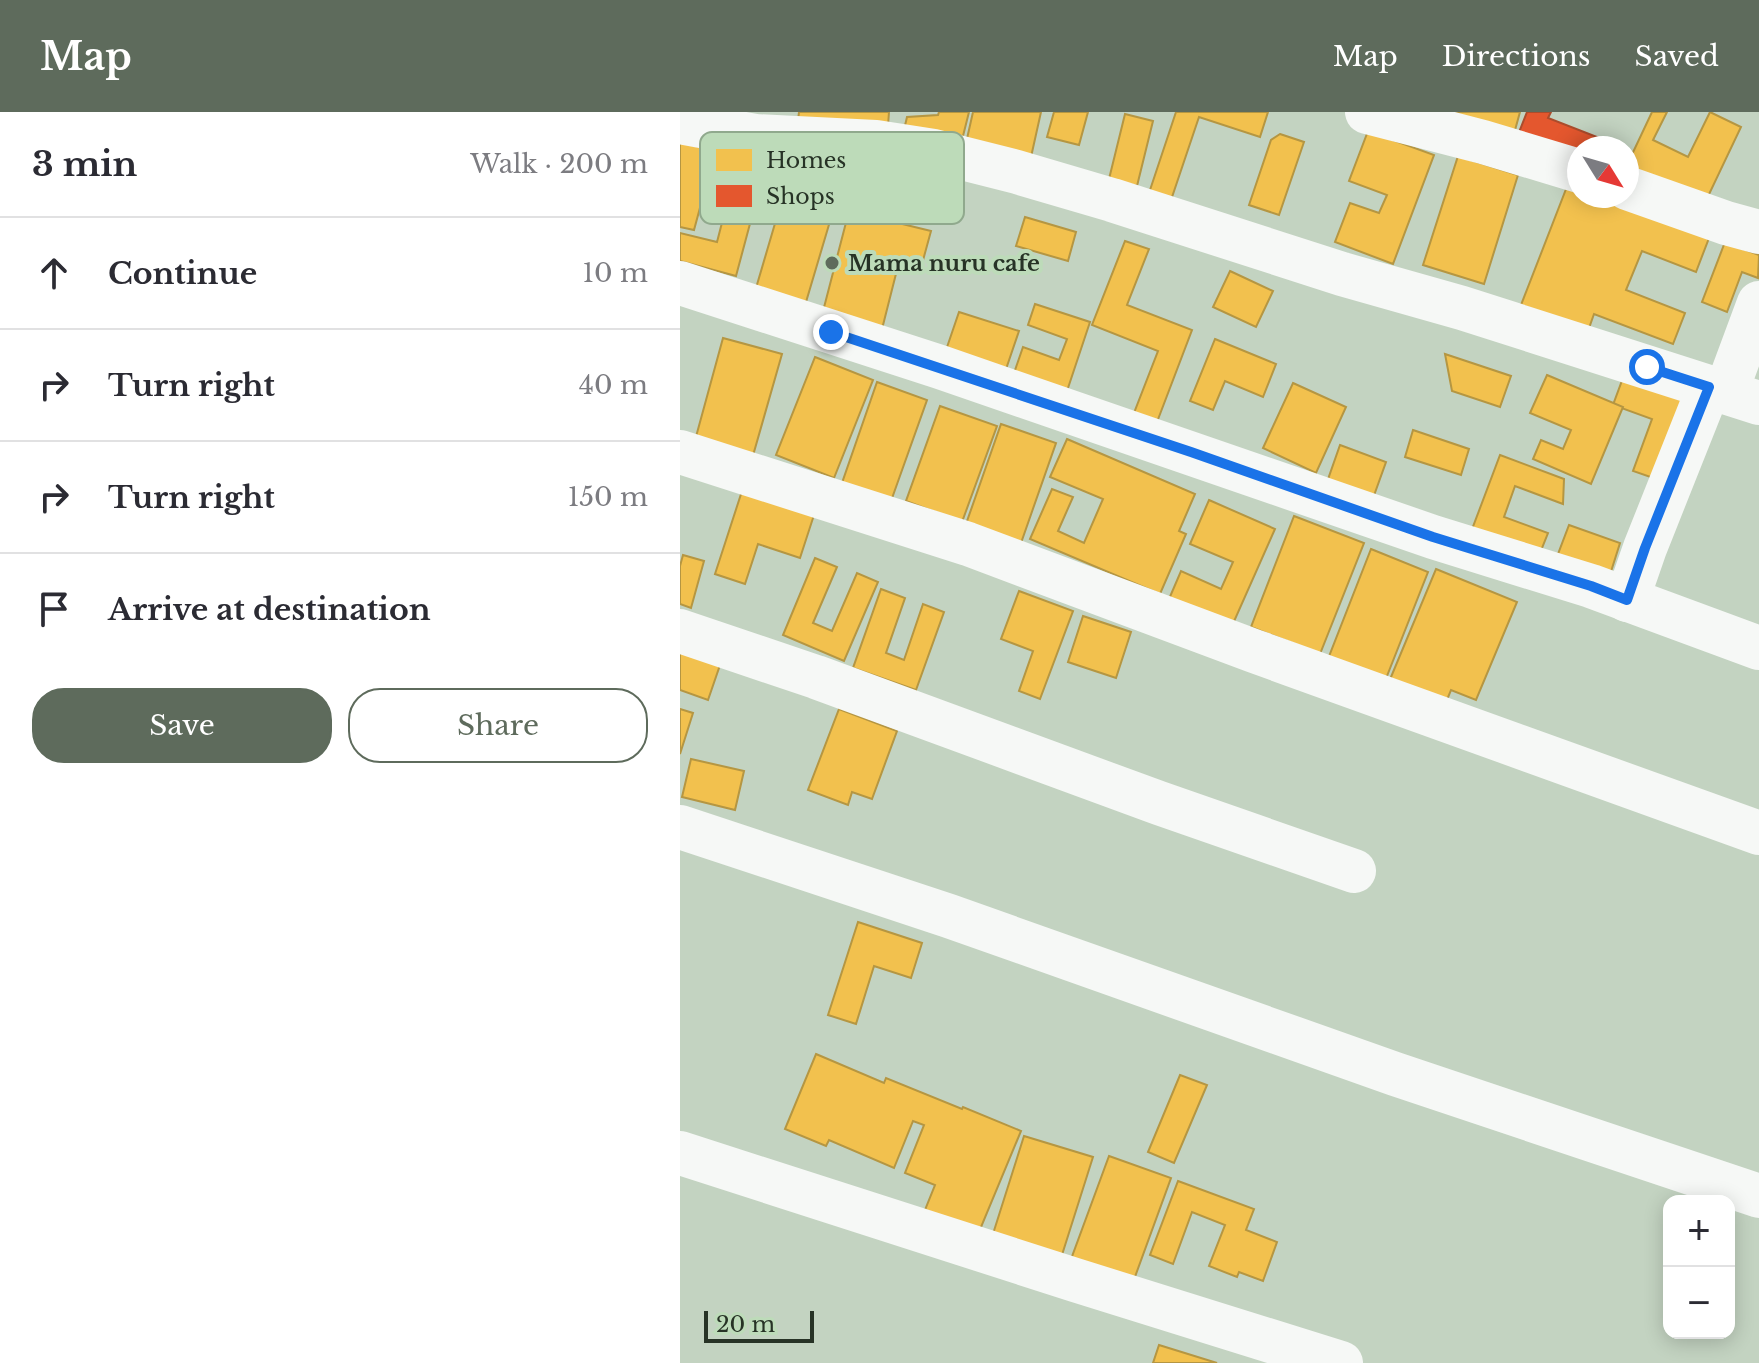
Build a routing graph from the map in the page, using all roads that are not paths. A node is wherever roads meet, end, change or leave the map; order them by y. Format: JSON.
{"nodes":[{"id":1,"x":1367,"y":112,"type":"edge"},
{"id":2,"x":680,"y":122,"type":"edge"},
{"id":3,"x":734,"y":132,"type":"edge"},
{"id":4,"x":964,"y":159,"type":"edge"},
{"id":5,"x":1567,"y":167,"type":"edge"},
{"id":6,"x":1639,"y":192,"type":"edge"},
{"id":7,"x":1759,"y":232,"type":"edge"},
{"id":8,"x":680,"y":283,"type":"edge"},
{"id":9,"x":1759,"y":303,"type":"edge"},
{"id":10,"x":1731,"y":394,"type":"edge"},
{"id":11,"x":680,"y":452,"type":"edge"},
{"id":12,"x":1627,"y":600,"type":"junction"},
{"id":13,"x":680,"y":631,"type":"edge"},
{"id":14,"x":1759,"y":648,"type":"edge"},
{"id":15,"x":680,"y":827,"type":"edge"},
{"id":16,"x":1759,"y":833,"type":"edge"},
{"id":17,"x":1354,"y":871,"type":"dead end"},
{"id":18,"x":680,"y":1153,"type":"edge"},
{"id":19,"x":1759,"y":1196,"type":"edge"},
{"id":20,"x":1341,"y":1363,"type":"edge"}],
"edges":[{"from":1,"to":5,"type":"street"},
{"from":2,"to":3,"type":"street"},
{"from":4,"to":10,"type":"street"},
{"from":6,"to":7,"type":"street"},
{"from":8,"to":12,"type":"street"},
{"from":9,"to":10,"type":"street"},
{"from":10,"to":12,"type":"street"},
{"from":11,"to":16,"type":"street"},
{"from":12,"to":14,"type":"street"},
{"from":13,"to":17,"type":"street"},
{"from":15,"to":19,"type":"street"},
{"from":18,"to":20,"type":"street"}]}
